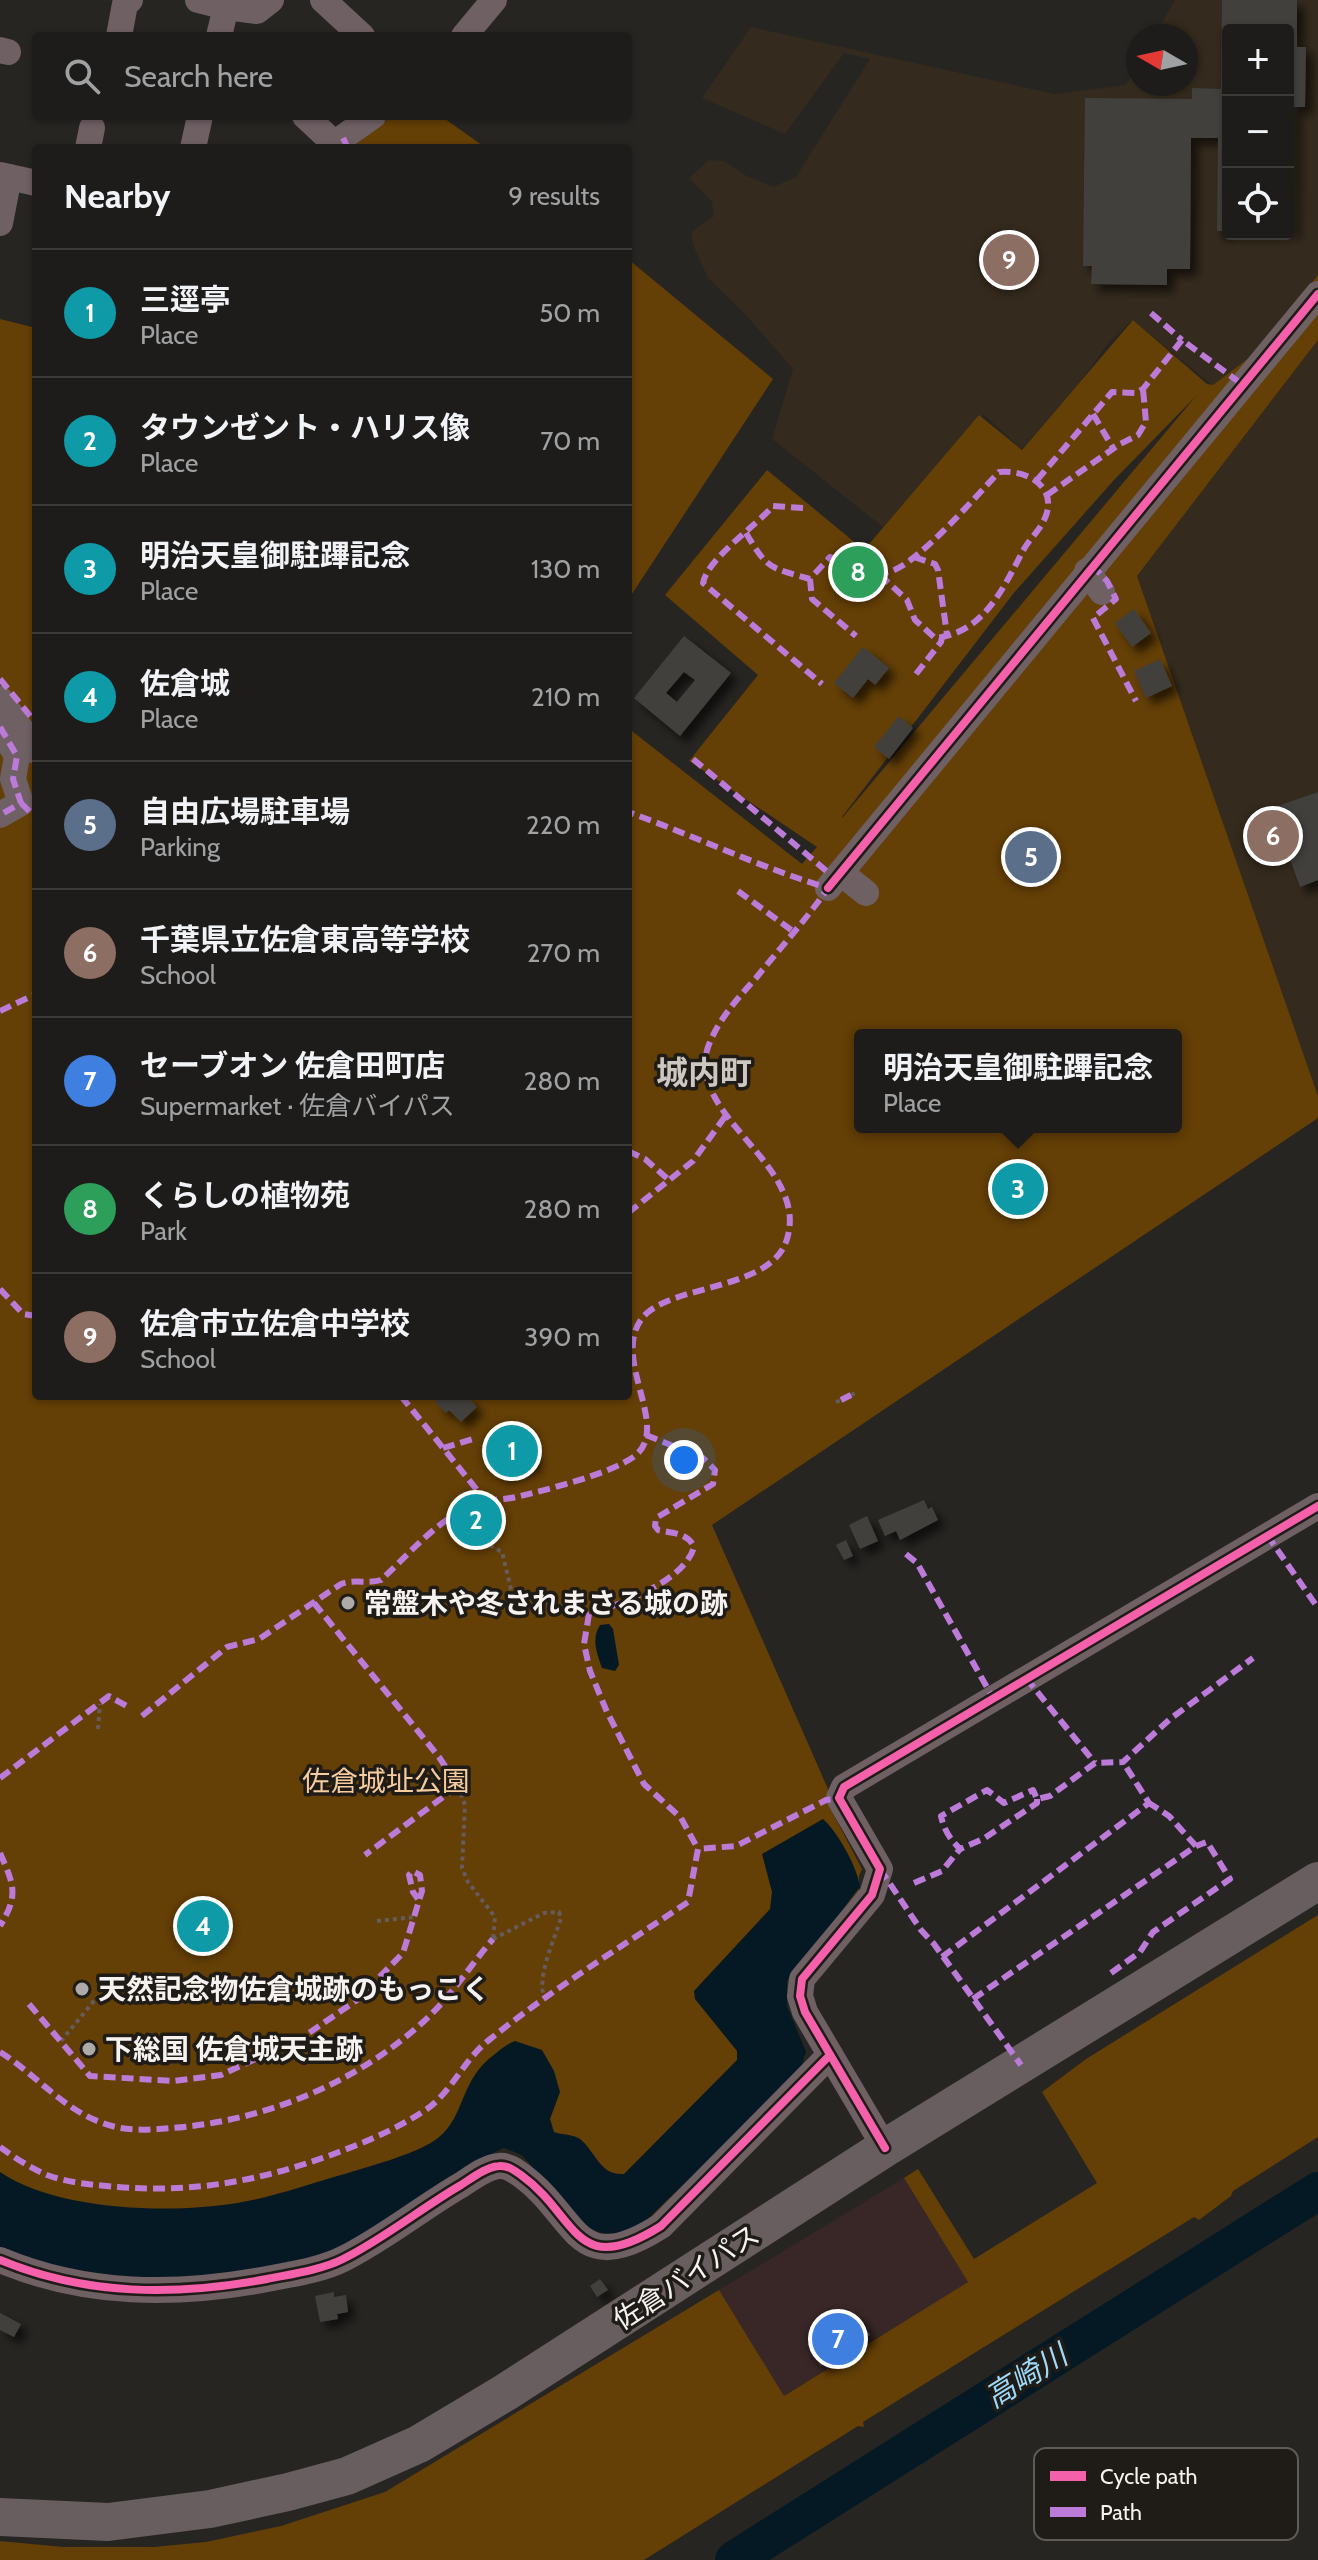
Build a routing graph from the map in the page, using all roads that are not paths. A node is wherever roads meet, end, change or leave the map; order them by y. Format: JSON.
{"nodes":[{"id":1,"x":130,"y":0,"type":"edge"},
{"id":2,"x":198,"y":0,"type":"edge"},
{"id":3,"x":271,"y":0,"type":"edge"},
{"id":4,"x":323,"y":0,"type":"edge"},
{"id":5,"x":494,"y":0,"type":"edge"},
{"id":6,"x":226,"y":7,"type":"junction"},
{"id":7,"x":120,"y":32,"type":"edge"},
{"id":8,"x":220,"y":32,"type":"edge"},
{"id":9,"x":358,"y":32,"type":"edge"},
{"id":10,"x":467,"y":32,"type":"edge"},
{"id":11,"x":199,"y":120,"type":"edge"},
{"id":12,"x":309,"y":120,"type":"edge"},
{"id":13,"x":368,"y":120,"type":"edge"},
{"id":14,"x":194,"y":144,"type":"edge"},
{"id":15,"x":330,"y":144,"type":"edge"},
{"id":16,"x":335,"y":144,"type":"edge"},
{"id":17,"x":4,"y":176,"type":"edge"},
{"id":18,"x":32,"y":182,"type":"edge"},
{"id":19,"x":0,"y":223,"type":"edge"},
{"id":20,"x":1318,"y":294,"type":"edge"},
{"id":21,"x":0,"y":679,"type":"edge"},
{"id":22,"x":0,"y":699,"type":"edge"},
{"id":23,"x":32,"y":718,"type":"edge"},
{"id":24,"x":0,"y":727,"type":"edge"},
{"id":25,"x":32,"y":745,"type":"edge"},
{"id":26,"x":0,"y":815,"type":"edge"},
{"id":27,"x":866,"y":893,"type":"dead end"},
{"id":28,"x":1318,"y":1506,"type":"edge"},
{"id":29,"x":1318,"y":1881,"type":"edge"},
{"id":30,"x":830,"y":2055,"type":"junction"},
{"id":31,"x":885,"y":2148,"type":"junction"},
{"id":32,"x":0,"y":2260,"type":"edge"},
{"id":33,"x":0,"y":2517,"type":"edge"}],
"edges":[{"from":1,"to":7,"type":"street"},
{"from":2,"to":6,"type":"street"},
{"from":3,"to":6,"type":"street"},
{"from":4,"to":9,"type":"street"},
{"from":5,"to":10,"type":"street"},
{"from":6,"to":8,"type":"street"},
{"from":11,"to":14,"type":"street"},
{"from":12,"to":15,"type":"street"},
{"from":13,"to":16,"type":"street"},
{"from":17,"to":18,"type":"street"},
{"from":17,"to":19,"type":"street"},
{"from":20,"to":27,"type":"street"},
{"from":21,"to":23,"type":"street"},
{"from":22,"to":25,"type":"street"},
{"from":24,"to":26,"type":"street"},
{"from":28,"to":30,"type":"street"},
{"from":29,"to":31,"type":"highway","name":"佐倉バイパス"},
{"from":30,"to":31,"type":"street"},
{"from":30,"to":32,"type":"street"},
{"from":31,"to":33,"type":"highway","name":"佐倉バイパス"}]}
